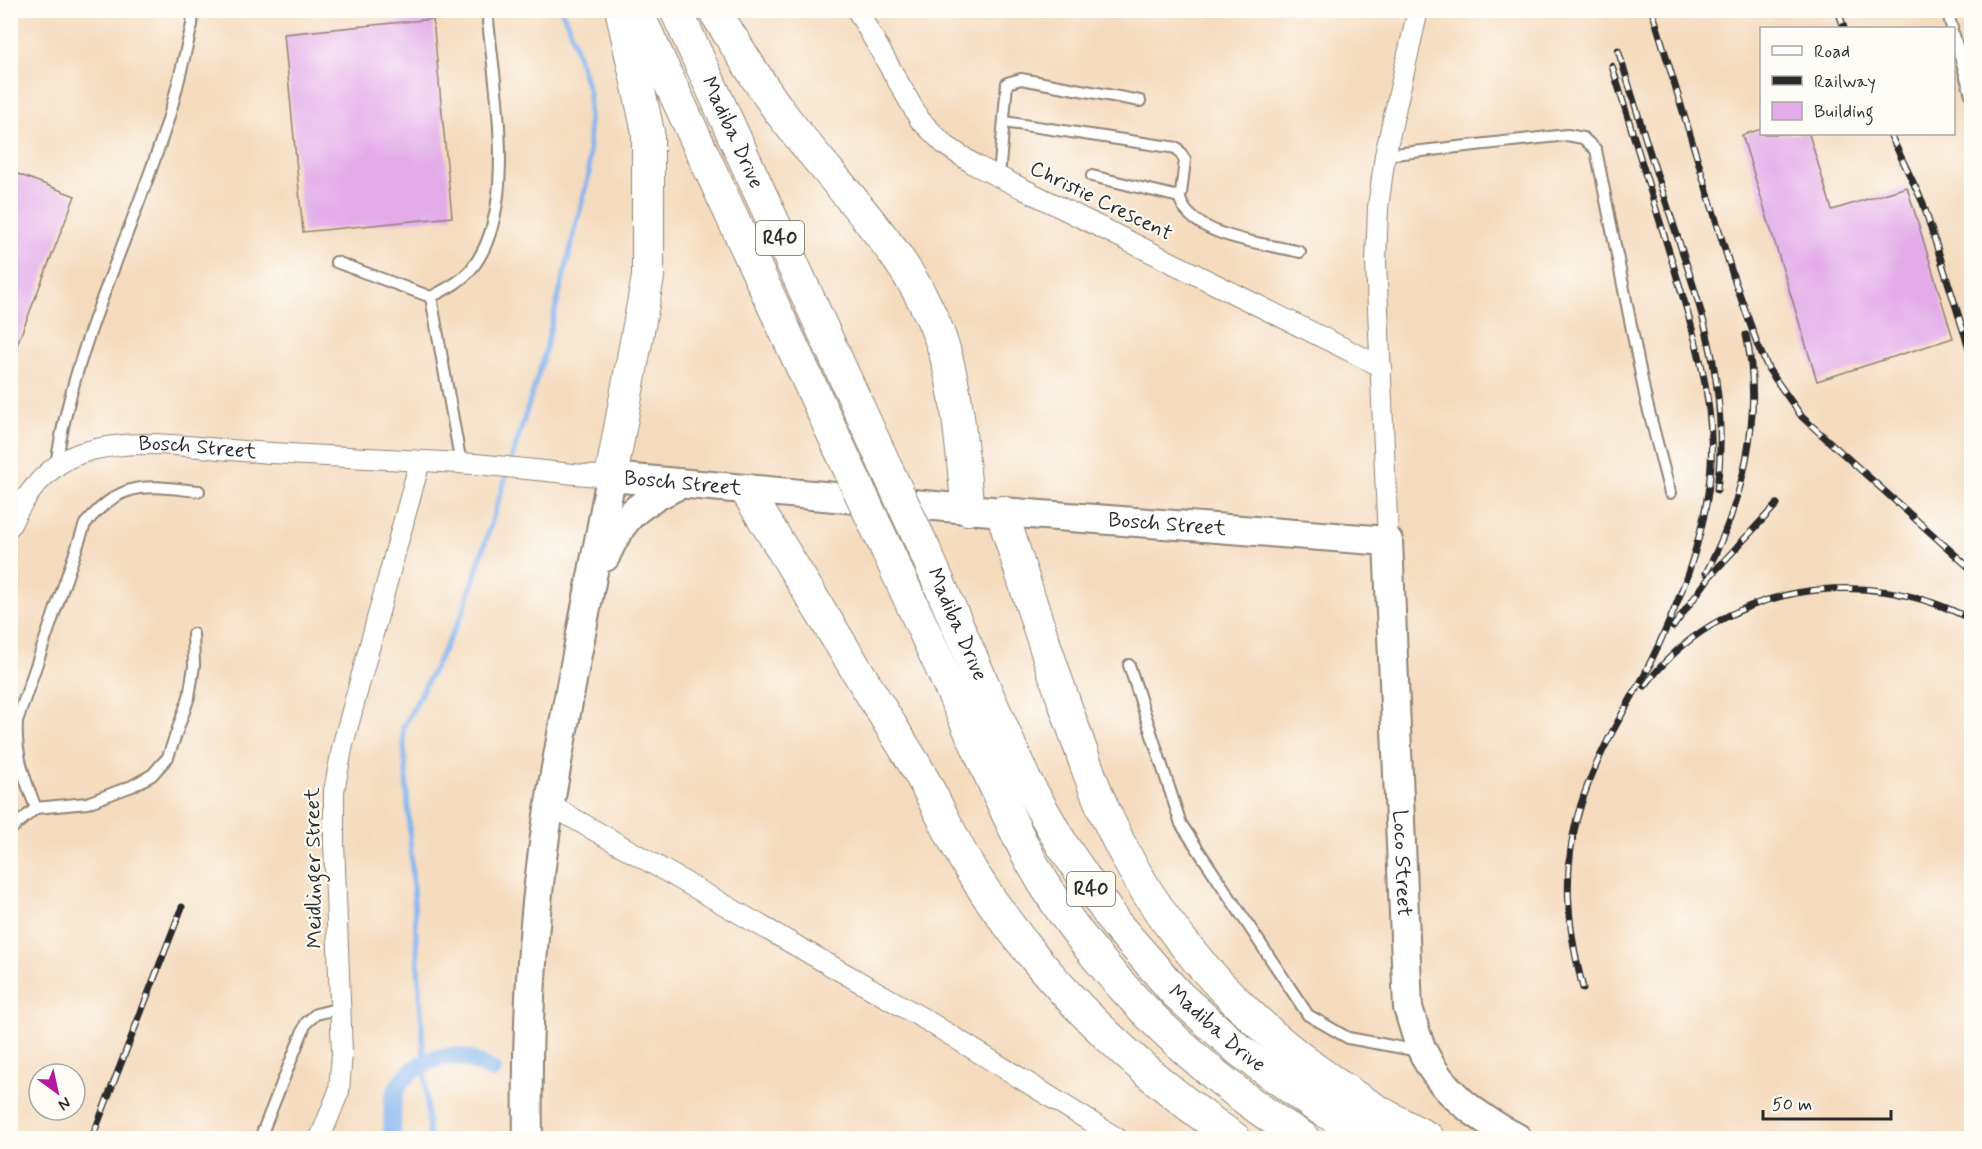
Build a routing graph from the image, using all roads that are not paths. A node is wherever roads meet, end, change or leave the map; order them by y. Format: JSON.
{"nodes":[{"id":1,"x":193,"y":10,"type":"edge"},
{"id":2,"x":621,"y":10,"type":"edge"},
{"id":3,"x":636,"y":10,"type":"edge"},
{"id":4,"x":675,"y":10,"type":"edge"},
{"id":5,"x":714,"y":10,"type":"edge"},
{"id":6,"x":857,"y":10,"type":"edge"},
{"id":7,"x":1418,"y":10,"type":"edge"},
{"id":8,"x":1947,"y":10,"type":"edge"},
{"id":9,"x":489,"y":21,"type":"dead end"},
{"id":10,"x":1952,"y":27,"type":"edge"},
{"id":11,"x":1955,"y":41,"type":"edge"},
{"id":12,"x":1971,"y":99,"type":"edge"},
{"id":13,"x":1140,"y":101,"type":"dead end"},
{"id":14,"x":1004,"y":122,"type":"junction"},
{"id":15,"x":1385,"y":155,"type":"junction"},
{"id":16,"x":1092,"y":176,"type":"dead end"},
{"id":17,"x":999,"y":177,"type":"junction"},
{"id":18,"x":1179,"y":195,"type":"junction"},
{"id":19,"x":1300,"y":252,"type":"dead end"},
{"id":20,"x":336,"y":262,"type":"dead end"},
{"id":21,"x":431,"y":297,"type":"junction"},
{"id":22,"x":1382,"y":367,"type":"junction"},
{"id":23,"x":420,"y":461,"type":"junction"},
{"id":24,"x":469,"y":464,"type":"junction"},
{"id":25,"x":56,"y":466,"type":"junction"},
{"id":26,"x":611,"y":477,"type":"junction"},
{"id":27,"x":680,"y":484,"type":"junction"},
{"id":28,"x":746,"y":490,"type":"junction"},
{"id":29,"x":199,"y":491,"type":"dead end"},
{"id":30,"x":1670,"y":493,"type":"dead end"},
{"id":31,"x":968,"y":508,"type":"junction"},
{"id":32,"x":1002,"y":512,"type":"junction"},
{"id":33,"x":10,"y":526,"type":"edge"},
{"id":34,"x":1388,"y":541,"type":"junction"},
{"id":35,"x":589,"y":593,"type":"junction"},
{"id":36,"x":193,"y":634,"type":"dead end"},
{"id":37,"x":1129,"y":665,"type":"dead end"},
{"id":38,"x":550,"y":805,"type":"junction"},
{"id":39,"x":36,"y":808,"type":"junction"},
{"id":40,"x":10,"y":830,"type":"edge"},
{"id":41,"x":341,"y":1008,"type":"junction"},
{"id":42,"x":1423,"y":1052,"type":"junction"},
{"id":43,"x":260,"y":1138,"type":"edge"},
{"id":44,"x":320,"y":1138,"type":"edge"},
{"id":45,"x":528,"y":1138,"type":"edge"},
{"id":46,"x":1117,"y":1138,"type":"edge"},
{"id":47,"x":1234,"y":1138,"type":"edge"},
{"id":48,"x":1304,"y":1138,"type":"edge"},
{"id":49,"x":1370,"y":1138,"type":"edge"},
{"id":50,"x":1428,"y":1138,"type":"edge"},
{"id":51,"x":1517,"y":1138,"type":"edge"}],
"edges":[{"from":1,"to":25,"type":"lane"},
{"from":2,"to":26,"type":"main road"},
{"from":3,"to":48,"type":"main road","name":"Madiba Drive","number":"R40","bridge":true},
{"from":4,"to":49,"type":"main road","name":"Madiba Drive","number":"R40","bridge":true},
{"from":5,"to":31,"type":"main road"},
{"from":6,"to":17,"type":"street","name":"Christie Crescent"},
{"from":7,"to":15,"type":"street"},
{"from":8,"to":10,"type":"lane"},
{"from":9,"to":21,"type":"lane"},
{"from":11,"to":12,"type":"lane"},
{"from":13,"to":14,"type":"lane"},
{"from":14,"to":17,"type":"lane"},
{"from":14,"to":18,"type":"lane"},
{"from":15,"to":22,"type":"street"},
{"from":15,"to":30,"type":"lane"},
{"from":16,"to":18,"type":"lane"},
{"from":17,"to":22,"type":"street","name":"Christie Crescent"},
{"from":18,"to":19,"type":"lane"},
{"from":20,"to":21,"type":"lane"},
{"from":21,"to":24,"type":"lane"},
{"from":22,"to":34,"type":"street"},
{"from":23,"to":24,"type":"street","name":"Bosch Street"},
{"from":23,"to":25,"type":"street","name":"Bosch Street"},
{"from":23,"to":41,"type":"street","name":"Meidlinger Street"},
{"from":24,"to":26,"type":"street","name":"Bosch Street"},
{"from":25,"to":33,"type":"street","name":"Bosch Street"},
{"from":26,"to":27,"type":"street","name":"Bosch Street"},
{"from":26,"to":35,"type":"street"},
{"from":27,"to":28,"type":"street","name":"Bosch Street"},
{"from":27,"to":35,"type":"street"},
{"from":28,"to":31,"type":"street","name":"Bosch Street"},
{"from":28,"to":47,"type":"main road"},
{"from":29,"to":39,"type":"lane"},
{"from":31,"to":32,"type":"street","name":"Bosch Street"},
{"from":32,"to":34,"type":"street","name":"Bosch Street"},
{"from":32,"to":50,"type":"main road"},
{"from":34,"to":42,"type":"street","name":"Loco Street"},
{"from":35,"to":38,"type":"street"},
{"from":36,"to":39,"type":"lane"},
{"from":37,"to":42,"type":"lane"},
{"from":38,"to":45,"type":"street"},
{"from":38,"to":46,"type":"street"},
{"from":39,"to":40,"type":"lane"},
{"from":41,"to":43,"type":"lane"},
{"from":41,"to":44,"type":"street","name":"Meidlinger Street"},
{"from":42,"to":51,"type":"street","name":"Loco Street"}]}
